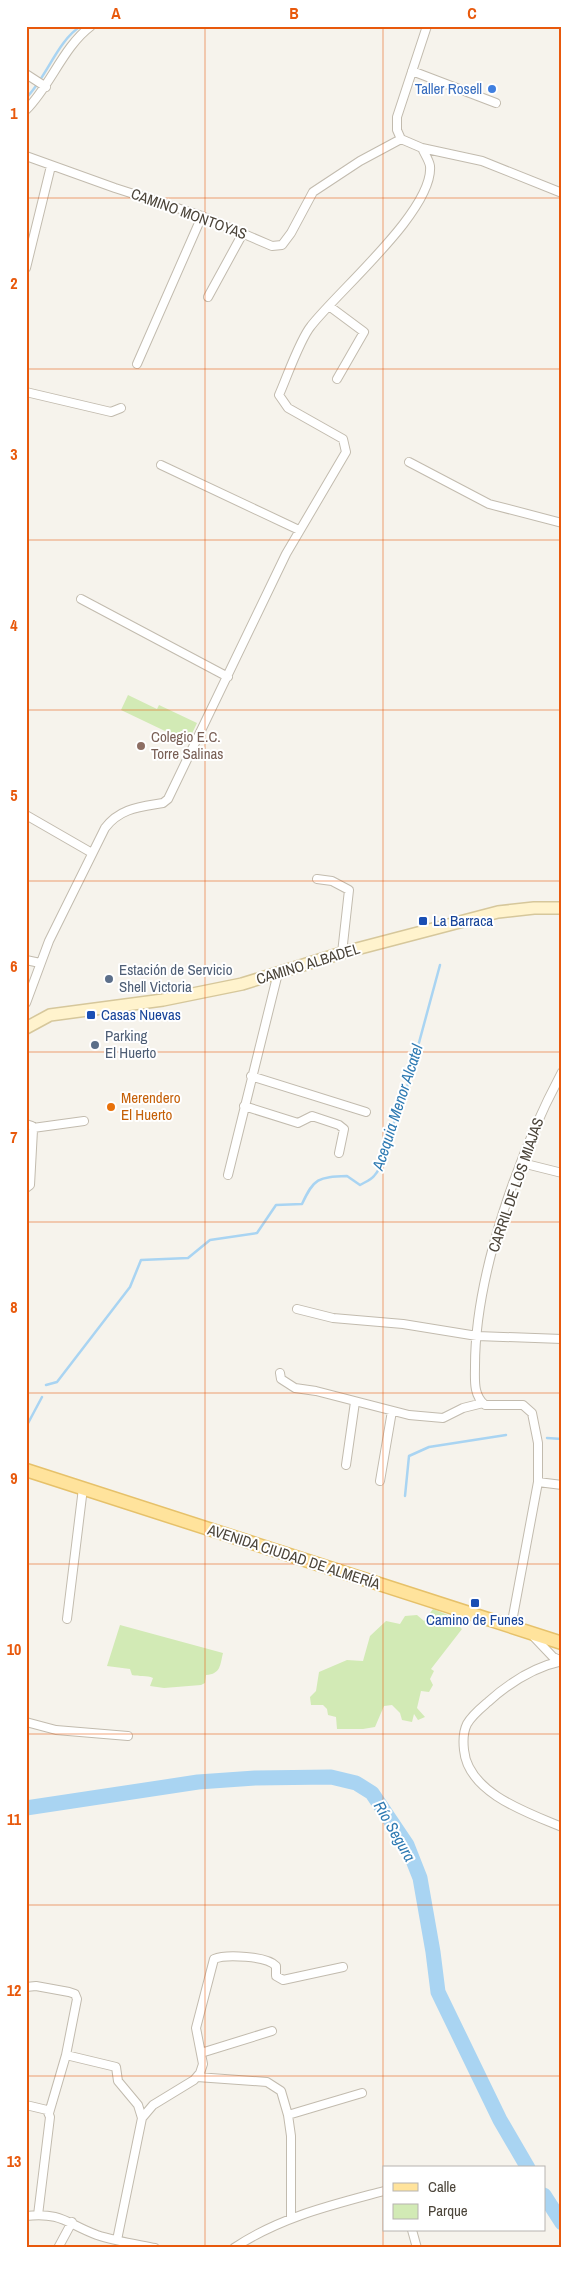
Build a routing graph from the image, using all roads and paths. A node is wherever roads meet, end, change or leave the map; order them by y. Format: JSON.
{"nodes":[{"id":1,"x":92,"y":26,"type":"edge"},
{"id":2,"x":427,"y":26,"type":"edge"},
{"id":3,"x":412,"y":71,"type":"junction"},
{"id":4,"x":29,"y":75,"type":"edge"},
{"id":5,"x":46,"y":87,"type":"junction"},
{"id":6,"x":496,"y":103,"type":"dead end"},
{"id":7,"x":26,"y":110,"type":"edge"},
{"id":8,"x":400,"y":138,"type":"junction"},
{"id":9,"x":422,"y":148,"type":"junction"},
{"id":10,"x":26,"y":156,"type":"edge"},
{"id":11,"x":51,"y":166,"type":"junction"},
{"id":12,"x":562,"y":193,"type":"edge"},
{"id":13,"x":202,"y":216,"type":"junction"},
{"id":14,"x":242,"y":233,"type":"junction"},
{"id":15,"x":26,"y":268,"type":"edge"},
{"id":16,"x":208,"y":297,"type":"dead end"},
{"id":17,"x":330,"y":306,"type":"junction"},
{"id":18,"x":137,"y":364,"type":"dead end"},
{"id":19,"x":338,"y":379,"type":"dead end"},
{"id":20,"x":26,"y":392,"type":"edge"},
{"id":21,"x":121,"y":408,"type":"dead end"},
{"id":22,"x":409,"y":462,"type":"dead end"},
{"id":23,"x":161,"y":464,"type":"dead end"},
{"id":24,"x":562,"y":524,"type":"edge"},
{"id":25,"x":299,"y":530,"type":"junction"},
{"id":26,"x":81,"y":599,"type":"dead end"},
{"id":27,"x":228,"y":676,"type":"junction"},
{"id":28,"x":26,"y":815,"type":"edge"},
{"id":29,"x":92,"y":853,"type":"junction"},
{"id":30,"x":317,"y":878,"type":"dead end"},
{"id":31,"x":562,"y":908,"type":"edge"},
{"id":32,"x":342,"y":953,"type":"junction"},
{"id":33,"x":26,"y":960,"type":"edge"},
{"id":34,"x":40,"y":964,"type":"junction"},
{"id":35,"x":278,"y":973,"type":"junction"},
{"id":36,"x":26,"y":1003,"type":"edge"},
{"id":37,"x":26,"y":1028,"type":"edge"},
{"id":38,"x":562,"y":1072,"type":"edge"},
{"id":39,"x":252,"y":1076,"type":"junction"},
{"id":40,"x":244,"y":1106,"type":"junction"},
{"id":41,"x":366,"y":1112,"type":"dead end"},
{"id":42,"x":84,"y":1121,"type":"dead end"},
{"id":43,"x":29,"y":1126,"type":"edge"},
{"id":44,"x":339,"y":1153,"type":"dead end"},
{"id":45,"x":522,"y":1163,"type":"junction"},
{"id":46,"x":562,"y":1173,"type":"edge"},
{"id":47,"x":228,"y":1175,"type":"dead end"},
{"id":48,"x":26,"y":1188,"type":"edge"},
{"id":49,"x":297,"y":1309,"type":"dead end"},
{"id":50,"x":477,"y":1336,"type":"junction"},
{"id":51,"x":562,"y":1339,"type":"edge"},
{"id":52,"x":280,"y":1373,"type":"dead end"},
{"id":53,"x":355,"y":1402,"type":"junction"},
{"id":54,"x":484,"y":1404,"type":"junction"},
{"id":55,"x":392,"y":1411,"type":"junction"},
{"id":56,"x":346,"y":1465,"type":"dead end"},
{"id":57,"x":26,"y":1470,"type":"edge"},
{"id":58,"x":380,"y":1481,"type":"dead end"},
{"id":59,"x":538,"y":1482,"type":"junction"},
{"id":60,"x":562,"y":1485,"type":"edge"},
{"id":61,"x":83,"y":1488,"type":"junction"},
{"id":62,"x":67,"y":1619,"type":"dead end"},
{"id":63,"x":510,"y":1627,"type":"junction"},
{"id":64,"x":526,"y":1632,"type":"junction"},
{"id":65,"x":562,"y":1643,"type":"edge"},
{"id":66,"x":543,"y":1645,"type":"junction"},
{"id":67,"x":562,"y":1661,"type":"edge"},
{"id":68,"x":540,"y":1668,"type":"junction"},
{"id":69,"x":26,"y":1722,"type":"edge"},
{"id":70,"x":128,"y":1736,"type":"dead end"},
{"id":71,"x":562,"y":1828,"type":"edge"},
{"id":72,"x":343,"y":1967,"type":"dead end"},
{"id":73,"x":26,"y":1987,"type":"edge"},
{"id":74,"x":272,"y":2030,"type":"dead end"},
{"id":75,"x":201,"y":2053,"type":"junction"},
{"id":76,"x":66,"y":2055,"type":"junction"},
{"id":77,"x":197,"y":2077,"type":"junction"},
{"id":78,"x":362,"y":2093,"type":"dead end"},
{"id":79,"x":26,"y":2105,"type":"edge"},
{"id":80,"x":49,"y":2113,"type":"junction"},
{"id":81,"x":288,"y":2115,"type":"junction"},
{"id":82,"x":142,"y":2118,"type":"junction"},
{"id":83,"x":383,"y":2191,"type":"edge"},
{"id":84,"x":38,"y":2215,"type":"junction"},
{"id":85,"x":26,"y":2216,"type":"edge"},
{"id":86,"x":291,"y":2218,"type":"junction"},
{"id":87,"x":72,"y":2222,"type":"junction"},
{"id":88,"x":413,"y":2232,"type":"edge"},
{"id":89,"x":117,"y":2240,"type":"junction"},
{"id":90,"x":58,"y":2248,"type":"edge"},
{"id":91,"x":154,"y":2248,"type":"edge"},
{"id":92,"x":234,"y":2248,"type":"edge"},
{"id":93,"x":417,"y":2248,"type":"edge"}],
"edges":[{"from":1,"to":5,"type":"street"},
{"from":2,"to":3,"type":"street"},
{"from":3,"to":6,"type":"street"},
{"from":3,"to":8,"type":"street"},
{"from":4,"to":5,"type":"street"},
{"from":5,"to":7,"type":"street"},
{"from":8,"to":9,"type":"street"},
{"from":8,"to":14,"type":"street","name":"CAMINO MONTOYAS"},
{"from":9,"to":12,"type":"street"},
{"from":9,"to":17,"type":"street"},
{"from":10,"to":11,"type":"street","name":"CAMINO MONTOYAS"},
{"from":11,"to":13,"type":"street","name":"CAMINO MONTOYAS"},
{"from":11,"to":15,"type":"street"},
{"from":13,"to":14,"type":"street","name":"CAMINO MONTOYAS"},
{"from":13,"to":18,"type":"street"},
{"from":14,"to":16,"type":"street"},
{"from":17,"to":19,"type":"street"},
{"from":17,"to":25,"type":"street"},
{"from":20,"to":21,"type":"street"},
{"from":22,"to":24,"type":"street"},
{"from":23,"to":25,"type":"street"},
{"from":25,"to":27,"type":"street"},
{"from":26,"to":27,"type":"street"},
{"from":27,"to":29,"type":"street"},
{"from":28,"to":29,"type":"street"},
{"from":29,"to":34,"type":"street"},
{"from":30,"to":32,"type":"street"},
{"from":31,"to":32,"type":"main road","name":"CAMINO ALBADEL"},
{"from":32,"to":35,"type":"main road","name":"CAMINO ALBADEL"},
{"from":33,"to":34,"type":"street"},
{"from":34,"to":36,"type":"street"},
{"from":35,"to":37,"type":"main road","name":"CAMINO ALBADEL"},
{"from":35,"to":39,"type":"street"},
{"from":38,"to":45,"type":"street","name":"CARRIL DE LOS MIAJAS"},
{"from":39,"to":40,"type":"street"},
{"from":39,"to":41,"type":"street"},
{"from":40,"to":44,"type":"street"},
{"from":40,"to":47,"type":"street"},
{"from":42,"to":43,"type":"street"},
{"from":43,"to":48,"type":"street"},
{"from":45,"to":46,"type":"street"},
{"from":45,"to":50,"type":"street","name":"CARRIL DE LOS MIAJAS"},
{"from":49,"to":50,"type":"street"},
{"from":50,"to":51,"type":"street"},
{"from":50,"to":54,"type":"street","name":"CARRIL DE LOS MIAJAS"},
{"from":52,"to":53,"type":"street"},
{"from":53,"to":55,"type":"street"},
{"from":53,"to":56,"type":"street"},
{"from":54,"to":55,"type":"street"},
{"from":54,"to":59,"type":"street"},
{"from":55,"to":58,"type":"street"},
{"from":57,"to":61,"type":"main road","name":"AVENIDA CIUDAD DE ALMERÍA"},
{"from":59,"to":60,"type":"street"},
{"from":59,"to":63,"type":"street"},
{"from":61,"to":62,"type":"street"},
{"from":61,"to":63,"type":"main road","name":"AVENIDA CIUDAD DE ALMERÍA"},
{"from":63,"to":64,"type":"main road","name":"AVENIDA CIUDAD DE ALMERÍA"},
{"from":64,"to":65,"type":"main road","name":"AVENIDA CIUDAD DE ALMERÍA"},
{"from":64,"to":66,"type":"street"},
{"from":66,"to":67,"type":"street"},
{"from":66,"to":68,"type":"street"},
{"from":67,"to":68,"type":"street"},
{"from":68,"to":71,"type":"street"},
{"from":69,"to":70,"type":"street"},
{"from":72,"to":75,"type":"street"},
{"from":73,"to":76,"type":"street"},
{"from":74,"to":75,"type":"street"},
{"from":75,"to":77,"type":"street"},
{"from":76,"to":80,"type":"street"},
{"from":76,"to":82,"type":"street"},
{"from":77,"to":81,"type":"street"},
{"from":77,"to":82,"type":"street"},
{"from":78,"to":81,"type":"street"},
{"from":79,"to":80,"type":"street"},
{"from":80,"to":84,"type":"street"},
{"from":81,"to":86,"type":"street"},
{"from":82,"to":89,"type":"street"},
{"from":83,"to":86,"type":"street"},
{"from":84,"to":85,"type":"street"},
{"from":84,"to":87,"type":"street"},
{"from":86,"to":92,"type":"street"},
{"from":87,"to":89,"type":"street"},
{"from":87,"to":90,"type":"street"},
{"from":88,"to":93,"type":"street"},
{"from":89,"to":91,"type":"street"}]}
